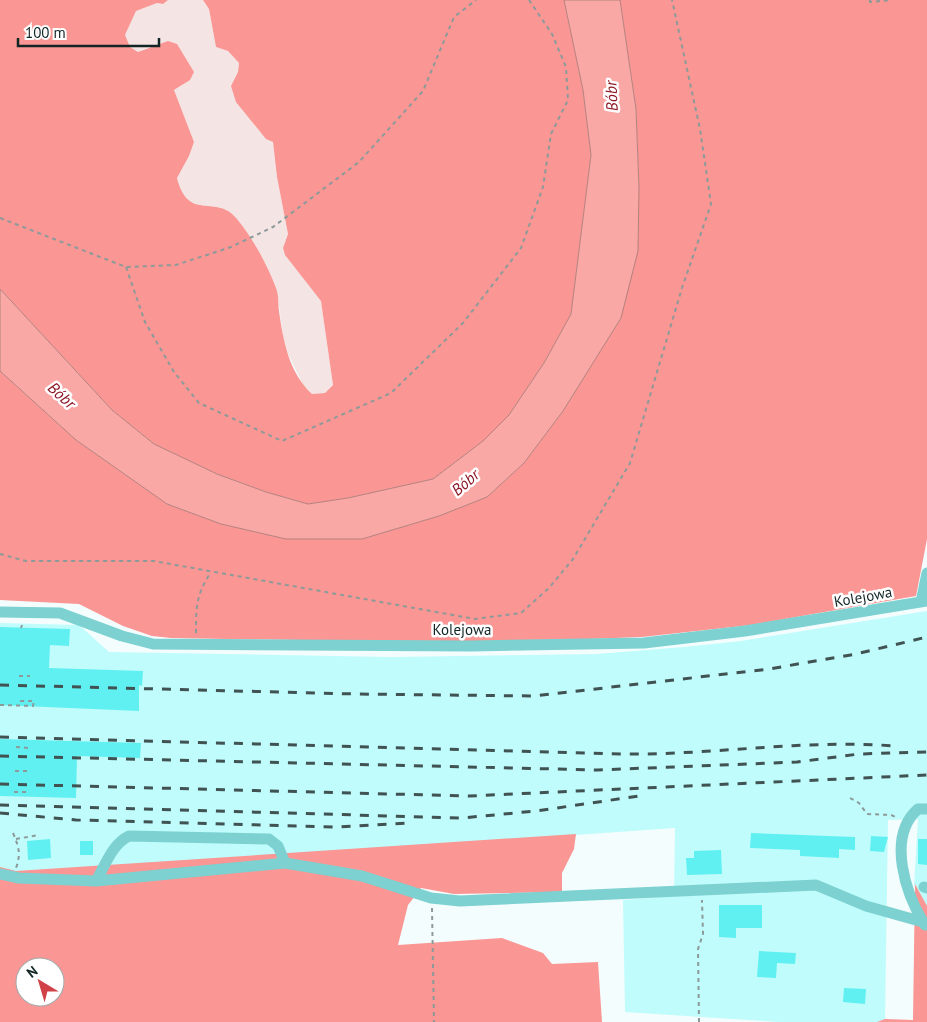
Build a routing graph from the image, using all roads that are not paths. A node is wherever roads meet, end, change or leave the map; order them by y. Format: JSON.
{"nodes":[{"id":1,"x":927,"y":573,"type":"edge"},
{"id":2,"x":924,"y":602,"type":"edge"},
{"id":3,"x":0,"y":612,"type":"edge"},
{"id":4,"x":927,"y":809,"type":"edge"},
{"id":5,"x":285,"y":863,"type":"junction"},
{"id":6,"x":0,"y":874,"type":"edge"},
{"id":7,"x":96,"y":881,"type":"junction"},
{"id":8,"x":909,"y":894,"type":"junction"},
{"id":9,"x":899,"y":917,"type":"junction"},
{"id":10,"x":925,"y":926,"type":"edge"}],
"edges":[{"from":1,"to":2,"type":"street"},
{"from":2,"to":3,"type":"street","name":"Kolejowa"},
{"from":4,"to":8,"type":"street"},
{"from":5,"to":7,"type":"street"},
{"from":5,"to":7,"type":"street"},
{"from":5,"to":9,"type":"street"},
{"from":6,"to":7,"type":"street"},
{"from":8,"to":9,"type":"street"},
{"from":8,"to":10,"type":"street"},
{"from":9,"to":10,"type":"street"}]}
